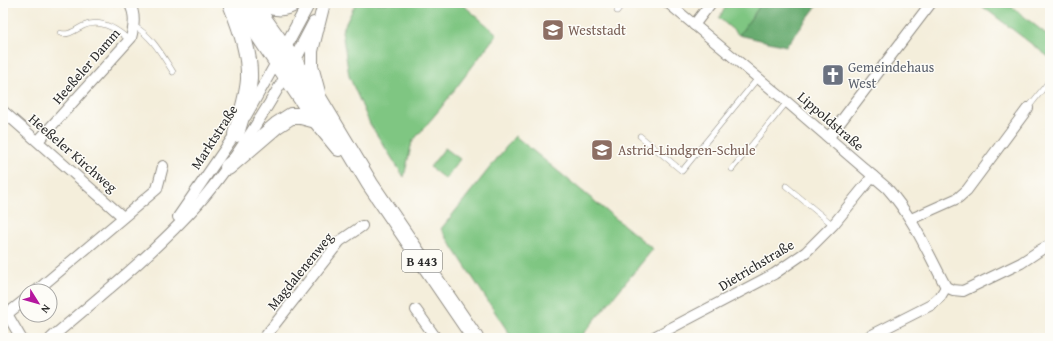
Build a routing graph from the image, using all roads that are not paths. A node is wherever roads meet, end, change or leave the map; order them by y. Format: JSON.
{"nodes":[{"id":1,"x":129,"y":3,"type":"edge"},
{"id":2,"x":230,"y":3,"type":"edge"},
{"id":3,"x":237,"y":3,"type":"edge"},
{"id":4,"x":252,"y":3,"type":"edge"},
{"id":5,"x":258,"y":3,"type":"edge"},
{"id":6,"x":298,"y":3,"type":"edge"},
{"id":7,"x":309,"y":3,"type":"edge"},
{"id":8,"x":623,"y":3,"type":"edge"},
{"id":9,"x":668,"y":3,"type":"edge"},
{"id":10,"x":711,"y":3,"type":"edge"},
{"id":11,"x":931,"y":3,"type":"edge"},
{"id":12,"x":324,"y":5,"type":"edge"},
{"id":13,"x":617,"y":11,"type":"dead end"},
{"id":14,"x":694,"y":25,"type":"junction"},
{"id":15,"x":134,"y":26,"type":"junction"},
{"id":16,"x":60,"y":33,"type":"dead end"},
{"id":17,"x":129,"y":40,"type":"junction"},
{"id":18,"x":281,"y":55,"type":"junction"},
{"id":19,"x":294,"y":62,"type":"junction"},
{"id":20,"x":173,"y":72,"type":"dead end"},
{"id":21,"x":286,"y":75,"type":"junction"},
{"id":22,"x":758,"y":78,"type":"junction"},
{"id":23,"x":1050,"y":80,"type":"edge"},
{"id":24,"x":787,"y":102,"type":"junction"},
{"id":25,"x":1028,"y":108,"type":"joint"},
{"id":26,"x":3,"y":111,"type":"edge"},
{"id":27,"x":320,"y":113,"type":"junction"},
{"id":28,"x":236,"y":134,"type":"junction"},
{"id":29,"x":640,"y":136,"type":"dead end"},
{"id":30,"x":829,"y":137,"type":"junction"},
{"id":31,"x":38,"y":141,"type":"junction"},
{"id":32,"x":163,"y":166,"type":"dead end"},
{"id":33,"x":228,"y":167,"type":"junction"},
{"id":34,"x":732,"y":169,"type":"dead end"},
{"id":35,"x":873,"y":176,"type":"junction"},
{"id":36,"x":786,"y":186,"type":"dead end"},
{"id":37,"x":124,"y":217,"type":"junction"},
{"id":38,"x":911,"y":219,"type":"junction"},
{"id":39,"x":833,"y":225,"type":"junction"},
{"id":40,"x":362,"y":226,"type":"dead end"},
{"id":41,"x":164,"y":239,"type":"junction"},
{"id":42,"x":1050,"y":245,"type":"edge"},
{"id":43,"x":46,"y":283,"type":"edge"},
{"id":44,"x":946,"y":287,"type":"junction"},
{"id":45,"x":18,"y":303,"type":"edge"},
{"id":46,"x":5,"y":310,"type":"edge"},
{"id":47,"x":416,"y":310,"type":"dead end"},
{"id":48,"x":21,"y":338,"type":"edge"},
{"id":49,"x":51,"y":338,"type":"edge"},
{"id":50,"x":264,"y":338,"type":"edge"},
{"id":51,"x":436,"y":338,"type":"edge"},
{"id":52,"x":475,"y":338,"type":"edge"},
{"id":53,"x":652,"y":338,"type":"edge"},
{"id":54,"x":866,"y":338,"type":"edge"}],
"edges":[{"from":1,"to":15,"type":"street","name":"Heeßeler Damm"},
{"from":2,"to":28,"type":"main road"},
{"from":3,"to":18,"type":"main road","number":"B 443"},
{"from":4,"to":18,"type":"main road","number":"B 443"},
{"from":5,"to":6,"type":"street"},
{"from":7,"to":18,"type":"street"},
{"from":8,"to":13,"type":"lane"},
{"from":9,"to":14,"type":"street","name":"Lippoldstraße"},
{"from":10,"to":14,"type":"street"},
{"from":11,"to":30,"type":"street"},
{"from":12,"to":19,"type":"street"},
{"from":12,"to":27,"type":"street"},
{"from":14,"to":22,"type":"street","name":"Lippoldstraße"},
{"from":15,"to":17,"type":"street","name":"Heeßeler Damm"},
{"from":15,"to":20,"type":"lane"},
{"from":16,"to":17,"type":"lane"},
{"from":17,"to":31,"type":"street","name":"Heeßeler Damm"},
{"from":18,"to":19,"type":"main road","number":"B 443"},
{"from":18,"to":21,"type":"main road","number":"B 443"},
{"from":18,"to":28,"type":"street","name":"Marktstraße"},
{"from":19,"to":21,"type":"street"},
{"from":19,"to":27,"type":"main road","number":"B 443"},
{"from":21,"to":27,"type":"main road","number":"B 443"},
{"from":21,"to":33,"type":"street","name":"Marktstraße"},
{"from":22,"to":24,"type":"street","name":"Lippoldstraße"},
{"from":22,"to":29,"type":"lane"},
{"from":23,"to":25,"type":"lane"},
{"from":24,"to":30,"type":"street","name":"Lippoldstraße"},
{"from":24,"to":34,"type":"lane"},
{"from":25,"to":38,"type":"street"},
{"from":26,"to":31,"type":"street","name":"Heeßeler Kirchweg"},
{"from":27,"to":33,"type":"main road"},
{"from":27,"to":52,"type":"main road","number":"B 443"},
{"from":28,"to":41,"type":"street","name":"Marktstraße"},
{"from":30,"to":35,"type":"street","name":"Lippoldstraße"},
{"from":31,"to":37,"type":"street","name":"Heeßeler Kirchweg"},
{"from":32,"to":37,"type":"street"},
{"from":33,"to":41,"type":"street","name":"Marktstraße"},
{"from":35,"to":38,"type":"street","name":"Lippoldstraße"},
{"from":35,"to":39,"type":"street","name":"Dietrichstraße"},
{"from":36,"to":39,"type":"lane"},
{"from":37,"to":43,"type":"street"},
{"from":38,"to":44,"type":"street","name":"Lippoldstraße"},
{"from":39,"to":53,"type":"street","name":"Dietrichstraße"},
{"from":40,"to":50,"type":"street","name":"Magdalenenweg"},
{"from":41,"to":49,"type":"street","name":"Marktstraße"},
{"from":42,"to":44,"type":"street"},
{"from":44,"to":54,"type":"street"},
{"from":45,"to":46,"type":"street"},
{"from":46,"to":48,"type":"street"},
{"from":47,"to":51,"type":"street"}]}
